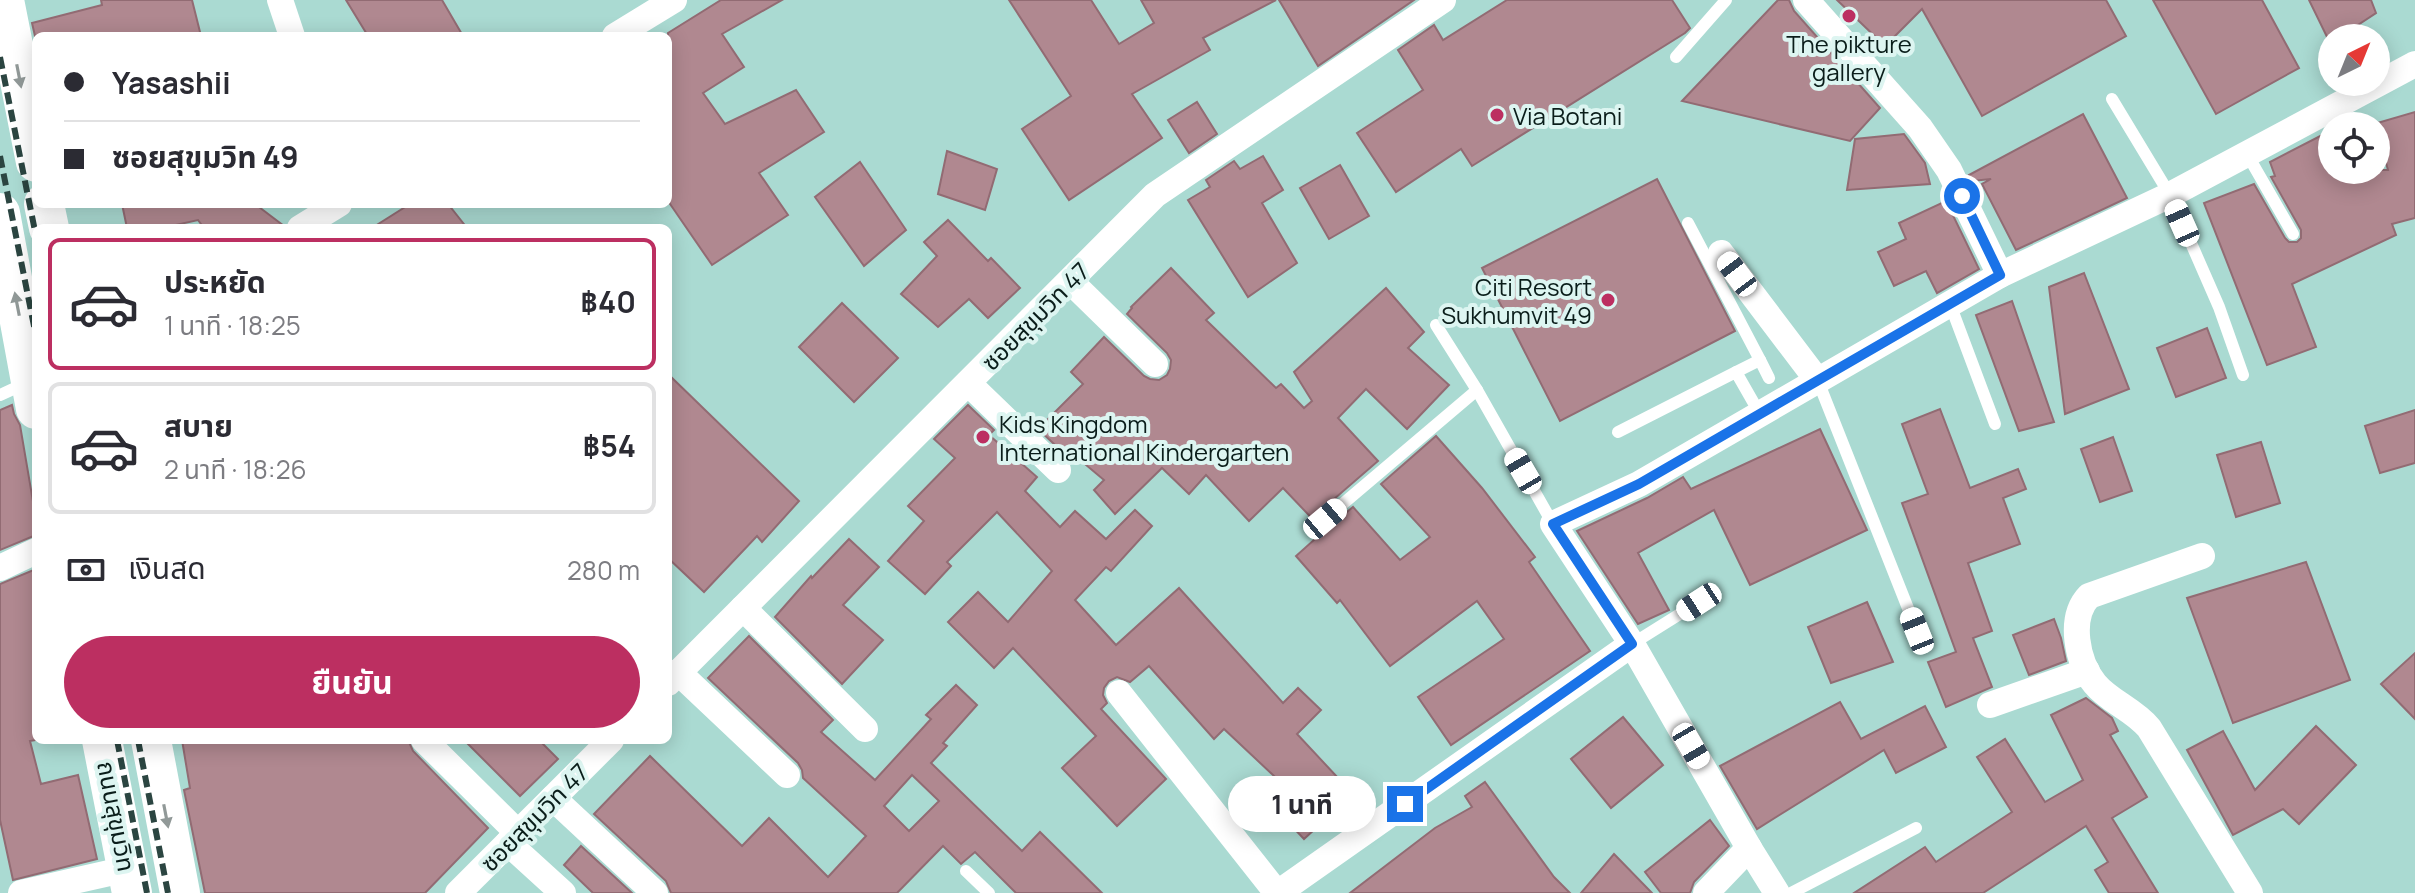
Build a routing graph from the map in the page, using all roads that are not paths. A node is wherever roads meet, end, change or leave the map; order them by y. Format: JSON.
{"nodes":[{"id":1,"x":280,"y":0,"type":"edge"},
{"id":2,"x":674,"y":0,"type":"edge"},
{"id":3,"x":1443,"y":0,"type":"edge"},
{"id":4,"x":1726,"y":0,"type":"edge"},
{"id":5,"x":1806,"y":0,"type":"edge"},
{"id":6,"x":6,"y":1,"type":"edge"},
{"id":7,"x":291,"y":32,"type":"edge"},
{"id":8,"x":622,"y":32,"type":"edge"},
{"id":9,"x":1676,"y":57,"type":"dead end"},
{"id":10,"x":2415,"y":64,"type":"edge"},
{"id":11,"x":2112,"y":99,"type":"dead end"},
{"id":12,"x":32,"y":141,"type":"edge"},
{"id":13,"x":2247,"y":154,"type":"junction"},
{"id":14,"x":2170,"y":195,"type":"junction"},
{"id":15,"x":332,"y":208,"type":"edge"},
{"id":16,"x":0,"y":213,"type":"edge"},
{"id":17,"x":1688,"y":223,"type":"dead end"},
{"id":18,"x":306,"y":224,"type":"edge"},
{"id":19,"x":2293,"y":234,"type":"dead end"},
{"id":20,"x":1721,"y":253,"type":"dead end"},
{"id":21,"x":2000,"y":275,"type":"junction"},
{"id":22,"x":1070,"y":281,"type":"junction"},
{"id":23,"x":1950,"y":304,"type":"junction"},
{"id":24,"x":1436,"y":325,"type":"dead end"},
{"id":25,"x":1760,"y":360,"type":"junction"},
{"id":26,"x":1155,"y":364,"type":"dead end"},
{"id":27,"x":1736,"y":372,"type":"junction"},
{"id":28,"x":2243,"y":375,"type":"dead end"},
{"id":29,"x":1769,"y":378,"type":"dead end"},
{"id":30,"x":1818,"y":381,"type":"junction"},
{"id":31,"x":968,"y":383,"type":"junction"},
{"id":32,"x":26,"y":385,"type":"edge"},
{"id":33,"x":1477,"y":390,"type":"junction"},
{"id":34,"x":1760,"y":414,"type":"junction"},
{"id":35,"x":1995,"y":424,"type":"dead end"},
{"id":36,"x":1618,"y":432,"type":"dead end"},
{"id":37,"x":1058,"y":470,"type":"dead end"},
{"id":38,"x":1325,"y":519,"type":"dead end"},
{"id":39,"x":1553,"y":524,"type":"junction"},
{"id":40,"x":32,"y":553,"type":"edge"},
{"id":41,"x":2202,"y":556,"type":"dead end"},
{"id":42,"x":0,"y":568,"type":"edge"},
{"id":43,"x":1699,"y":602,"type":"dead end"},
{"id":44,"x":743,"y":608,"type":"junction"},
{"id":45,"x":1917,"y":631,"type":"dead end"},
{"id":46,"x":1632,"y":644,"type":"junction"},
{"id":47,"x":2087,"y":671,"type":"junction"},
{"id":48,"x":673,"y":678,"type":"edge"},
{"id":49,"x":1119,"y":693,"type":"dead end"},
{"id":50,"x":1990,"y":705,"type":"dead end"},
{"id":51,"x":865,"y":729,"type":"dead end"},
{"id":52,"x":103,"y":744,"type":"edge"},
{"id":53,"x":152,"y":744,"type":"edge"},
{"id":54,"x":428,"y":744,"type":"edge"},
{"id":55,"x":607,"y":744,"type":"edge"},
{"id":56,"x":787,"y":775,"type":"dead end"},
{"id":57,"x":553,"y":798,"type":"junction"},
{"id":58,"x":1916,"y":828,"type":"dead end"},
{"id":59,"x":513,"y":838,"type":"junction"},
{"id":60,"x":1749,"y":848,"type":"junction"},
{"id":61,"x":966,"y":871,"type":"dead end"},
{"id":62,"x":130,"y":881,"type":"edge"},
{"id":63,"x":21,"y":893,"type":"edge"},
{"id":64,"x":180,"y":893,"type":"edge"},
{"id":65,"x":458,"y":893,"type":"edge"},
{"id":66,"x":563,"y":893,"type":"edge"},
{"id":67,"x":655,"y":893,"type":"edge"},
{"id":68,"x":989,"y":893,"type":"edge"},
{"id":69,"x":1277,"y":893,"type":"edge"},
{"id":70,"x":1706,"y":893,"type":"edge"},
{"id":71,"x":1777,"y":893,"type":"edge"},
{"id":72,"x":1791,"y":893,"type":"edge"},
{"id":73,"x":2250,"y":893,"type":"edge"}],
"edges":[{"from":1,"to":7,"type":"street"},
{"from":2,"to":8,"type":"street"},
{"from":3,"to":22,"type":"street","name":"ซอยสุขุมวิท 47"},
{"from":4,"to":9,"type":"lane"},
{"from":5,"to":21,"type":"street"},
{"from":6,"to":12,"type":"main road","one_way":true},
{"from":10,"to":13,"type":"street"},
{"from":11,"to":14,"type":"lane"},
{"from":13,"to":14,"type":"street"},
{"from":13,"to":19,"type":"lane"},
{"from":14,"to":21,"type":"street"},
{"from":14,"to":28,"type":"lane"},
{"from":15,"to":18,"type":"street"},
{"from":32,"to":16,"type":"main road","one_way":true},
{"from":17,"to":25,"type":"lane"},
{"from":20,"to":30,"type":"street"},
{"from":21,"to":23,"type":"street"},
{"from":22,"to":26,"type":"street"},
{"from":22,"to":31,"type":"street","name":"ซอยสุขุมวิท 47"},
{"from":23,"to":30,"type":"street"},
{"from":23,"to":35,"type":"lane"},
{"from":24,"to":33,"type":"lane"},
{"from":25,"to":27,"type":"lane"},
{"from":25,"to":29,"type":"lane"},
{"from":27,"to":34,"type":"lane"},
{"from":27,"to":36,"type":"lane"},
{"from":30,"to":34,"type":"street"},
{"from":30,"to":45,"type":"lane"},
{"from":31,"to":37,"type":"street"},
{"from":31,"to":44,"type":"street","name":"ซอยสุขุมวิท 47"},
{"from":33,"to":38,"type":"lane"},
{"from":33,"to":39,"type":"lane"},
{"from":34,"to":39,"type":"street"},
{"from":39,"to":46,"type":"street"},
{"from":40,"to":42,"type":"street"},
{"from":41,"to":47,"type":"street"},
{"from":43,"to":46,"type":"lane"},
{"from":44,"to":48,"type":"street","name":"ซอยสุขุมวิท 47"},
{"from":44,"to":51,"type":"street"},
{"from":46,"to":60,"type":"street"},
{"from":46,"to":69,"type":"street"},
{"from":47,"to":50,"type":"street"},
{"from":47,"to":73,"type":"street"},
{"from":48,"to":56,"type":"street"},
{"from":49,"to":69,"type":"street"},
{"from":52,"to":62,"type":"main road","name":"ถนนสุขุมวิท"},
{"from":53,"to":64,"type":"main road","name":"ถนนสุขุมวิท","one_way":true},
{"from":54,"to":59,"type":"street"},
{"from":55,"to":57,"type":"street","name":"ซอยสุขุมวิท 47"},
{"from":57,"to":59,"type":"street","name":"ซอยสุขุมวิท 47"},
{"from":57,"to":67,"type":"street"},
{"from":58,"to":72,"type":"lane"},
{"from":59,"to":65,"type":"street","name":"ซอยสุขุมวิท 47"},
{"from":59,"to":66,"type":"street"},
{"from":60,"to":70,"type":"street"},
{"from":60,"to":71,"type":"street"},
{"from":61,"to":68,"type":"lane"},
{"from":62,"to":63,"type":"street"}]}
